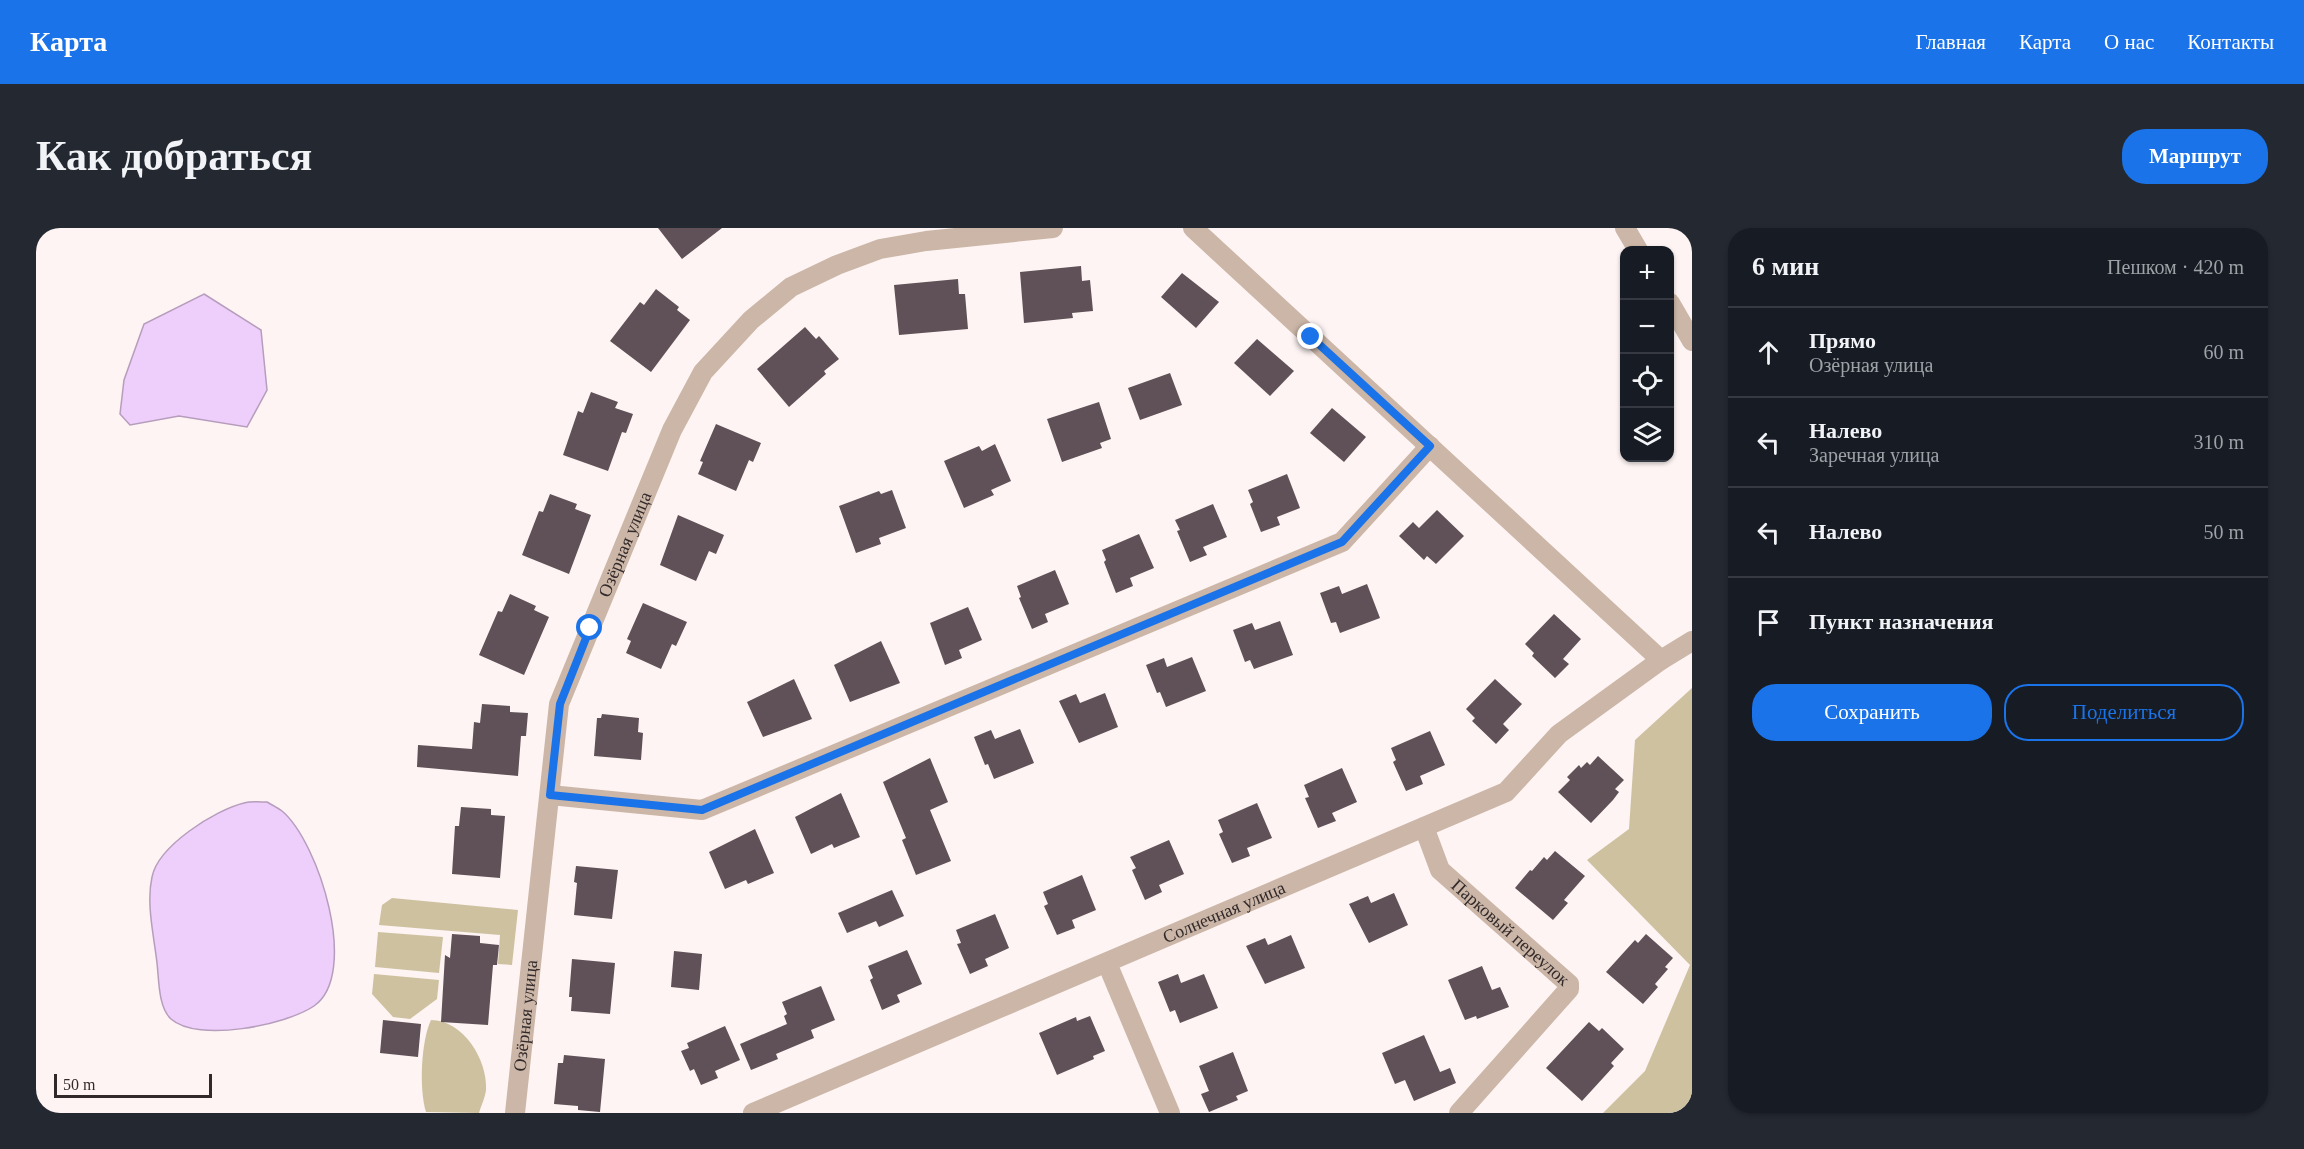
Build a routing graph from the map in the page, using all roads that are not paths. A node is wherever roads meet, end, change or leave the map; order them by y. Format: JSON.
{"nodes":[{"id":1,"x":1053,"y":228,"type":"edge"},
{"id":2,"x":1193,"y":228,"type":"edge"},
{"id":3,"x":1625,"y":228,"type":"edge"},
{"id":4,"x":1636,"y":246,"type":"edge"},
{"id":5,"x":1674,"y":310,"type":"edge"},
{"id":6,"x":1692,"y":341,"type":"edge"},
{"id":7,"x":1430,"y":446,"type":"junction"},
{"id":8,"x":1692,"y":641,"type":"edge"},
{"id":9,"x":1661,"y":660,"type":"junction"},
{"id":10,"x":550,"y":795,"type":"junction"},
{"id":11,"x":1424,"y":827,"type":"junction"},
{"id":12,"x":1107,"y":963,"type":"junction"},
{"id":13,"x":783,"y":1108,"type":"edge"},
{"id":14,"x":515,"y":1113,"type":"edge"},
{"id":15,"x":753,"y":1113,"type":"edge"},
{"id":16,"x":1170,"y":1113,"type":"edge"},
{"id":17,"x":1459,"y":1113,"type":"edge"}],
"edges":[{"from":1,"to":10,"type":"street","name":"Озёрная улица"},
{"from":2,"to":7,"type":"street"},
{"from":3,"to":4,"type":"street"},
{"from":5,"to":6,"type":"street"},
{"from":7,"to":9,"type":"street"},
{"from":7,"to":10,"type":"street"},
{"from":8,"to":9,"type":"street","name":"Солнечная улица"},
{"from":9,"to":11,"type":"street","name":"Солнечная улица"},
{"from":10,"to":14,"type":"street","name":"Озёрная улица"},
{"from":11,"to":12,"type":"street","name":"Солнечная улица"},
{"from":11,"to":17,"type":"street","name":"Парковый переулок"},
{"from":12,"to":13,"type":"street","name":"Солнечная улица"},
{"from":12,"to":16,"type":"street"},
{"from":13,"to":15,"type":"street","name":"Солнечная улица"}]}
